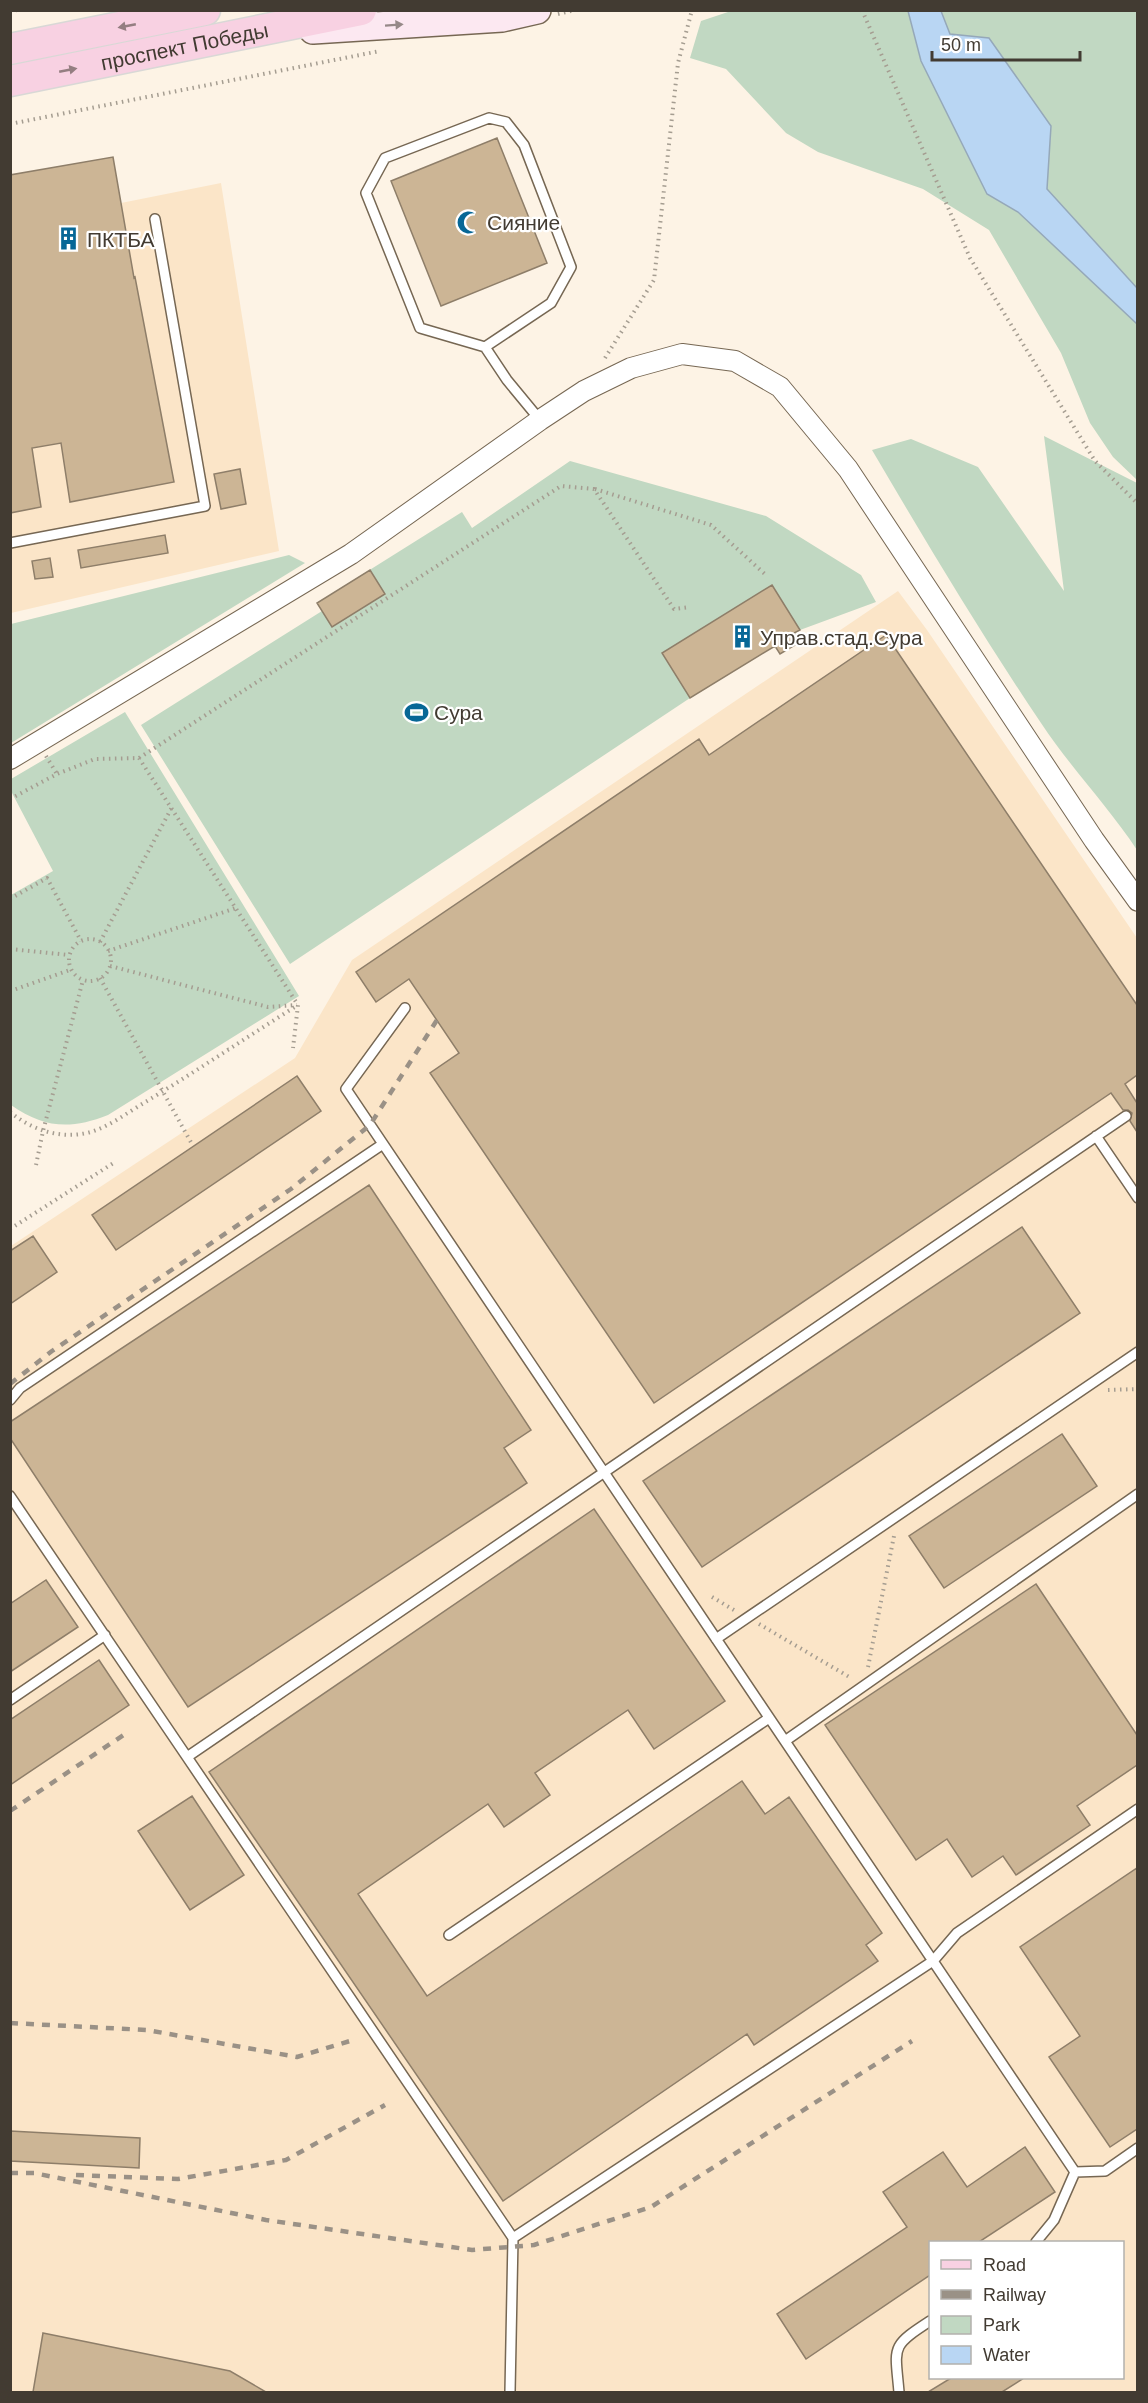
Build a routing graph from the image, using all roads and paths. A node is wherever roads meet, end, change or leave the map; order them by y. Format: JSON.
{"nodes":[{"id":1,"x":17,"y":10,"type":"edge"},
{"id":2,"x":205,"y":10,"type":"edge"},
{"id":3,"x":361,"y":10,"type":"edge"},
{"id":4,"x":537,"y":10,"type":"edge"},
{"id":5,"x":692,"y":10,"type":"edge"},
{"id":6,"x":862,"y":10,"type":"edge"},
{"id":7,"x":10,"y":12,"type":"edge"},
{"id":8,"x":252,"y":34,"type":"junction"},
{"id":9,"x":10,"y":49,"type":"edge"},
{"id":10,"x":10,"y":81,"type":"edge"},
{"id":11,"x":196,"y":89,"type":"dead end"},
{"id":12,"x":10,"y":124,"type":"edge"},
{"id":13,"x":155,"y":219,"type":"dead end"},
{"id":14,"x":485,"y":347,"type":"junction"},
{"id":15,"x":585,"y":391,"type":"junction"},
{"id":16,"x":540,"y":420,"type":"junction"},
{"id":17,"x":594,"y":489,"type":"junction"},
{"id":18,"x":1137,"y":504,"type":"edge"},
{"id":19,"x":10,"y":543,"type":"edge"},
{"id":20,"x":767,"y":576,"type":"dead end"},
{"id":21,"x":690,"y":607,"type":"dead end"},
{"id":22,"x":139,"y":758,"type":"junction"},
{"id":23,"x":10,"y":759,"type":"edge"},
{"id":24,"x":10,"y":799,"type":"edge"},
{"id":25,"x":172,"y":807,"type":"junction"},
{"id":26,"x":10,"y":899,"type":"edge"},
{"id":27,"x":1137,"y":901,"type":"edge"},
{"id":28,"x":236,"y":909,"type":"junction"},
{"id":29,"x":81,"y":941,"type":"junction"},
{"id":30,"x":100,"y":942,"type":"junction"},
{"id":31,"x":10,"y":949,"type":"edge"},
{"id":32,"x":108,"y":951,"type":"junction"},
{"id":33,"x":69,"y":955,"type":"junction"},
{"id":34,"x":110,"y":966,"type":"junction"},
{"id":35,"x":70,"y":969,"type":"junction"},
{"id":36,"x":100,"y":978,"type":"junction"},
{"id":37,"x":82,"y":980,"type":"junction"},
{"id":38,"x":10,"y":991,"type":"edge"},
{"id":39,"x":298,"y":1005,"type":"junction"},
{"id":40,"x":405,"y":1008,"type":"dead end"},
{"id":41,"x":293,"y":1048,"type":"dead end"},
{"id":42,"x":162,"y":1091,"type":"junction"},
{"id":43,"x":10,"y":1112,"type":"edge"},
{"id":44,"x":1126,"y":1116,"type":"dead end"},
{"id":45,"x":43,"y":1131,"type":"junction"},
{"id":46,"x":1096,"y":1136,"type":"junction"},
{"id":47,"x":383,"y":1144,"type":"junction"},
{"id":48,"x":193,"y":1146,"type":"dead end"},
{"id":49,"x":116,"y":1162,"type":"dead end"},
{"id":50,"x":36,"y":1166,"type":"dead end"},
{"id":51,"x":1137,"y":1198,"type":"edge"},
{"id":52,"x":10,"y":1229,"type":"edge"},
{"id":53,"x":1137,"y":1352,"type":"edge"},
{"id":54,"x":10,"y":1400,"type":"edge"},
{"id":55,"x":604,"y":1472,"type":"junction"},
{"id":56,"x":1137,"y":1494,"type":"edge"},
{"id":57,"x":10,"y":1496,"type":"edge"},
{"id":58,"x":898,"y":1515,"type":"junction"},
{"id":59,"x":712,"y":1597,"type":"dead end"},
{"id":60,"x":747,"y":1617,"type":"junction"},
{"id":61,"x":105,"y":1635,"type":"junction"},
{"id":62,"x":716,"y":1639,"type":"junction"},
{"id":63,"x":864,"y":1686,"type":"junction"},
{"id":64,"x":10,"y":1700,"type":"edge"},
{"id":65,"x":769,"y":1718,"type":"junction"},
{"id":66,"x":785,"y":1741,"type":"junction"},
{"id":67,"x":188,"y":1757,"type":"junction"},
{"id":68,"x":1137,"y":1809,"type":"edge"},
{"id":69,"x":449,"y":1935,"type":"dead end"},
{"id":70,"x":933,"y":1961,"type":"junction"},
{"id":71,"x":1137,"y":2148,"type":"edge"},
{"id":72,"x":1075,"y":2172,"type":"junction"},
{"id":73,"x":513,"y":2238,"type":"junction"},
{"id":74,"x":1037,"y":2241,"type":"edge"},
{"id":75,"x":929,"y":2322,"type":"edge"},
{"id":76,"x":510,"y":2392,"type":"edge"},
{"id":77,"x":899,"y":2392,"type":"edge"}],
"edges":[{"from":1,"to":7,"type":"path"},
{"from":2,"to":9,"type":"main road","name":"проспект Победы","one_way":true},
{"from":3,"to":8,"type":"main road","name":"проспект Победы"},
{"from":8,"to":4,"type":"street","one_way":true},
{"from":5,"to":15,"type":"path"},
{"from":6,"to":18,"type":"path"},
{"from":10,"to":8,"type":"main road","name":"проспект Победы","one_way":true},
{"from":11,"to":12,"type":"path"},
{"from":13,"to":19,"type":"lane"},
{"from":14,"to":14,"type":"lane"},
{"from":14,"to":16,"type":"lane"},
{"from":15,"to":16,"type":"street"},
{"from":15,"to":27,"type":"street"},
{"from":16,"to":23,"type":"street"},
{"from":17,"to":20,"type":"path"},
{"from":17,"to":21,"type":"path"},
{"from":17,"to":22,"type":"path"},
{"from":22,"to":24,"type":"path"},
{"from":22,"to":25,"type":"path"},
{"from":25,"to":28,"type":"path"},
{"from":25,"to":30,"type":"path"},
{"from":26,"to":29,"type":"path"},
{"from":28,"to":32,"type":"path"},
{"from":28,"to":39,"type":"path"},
{"from":29,"to":30,"type":"path"},
{"from":29,"to":33,"type":"path"},
{"from":30,"to":32,"type":"path"},
{"from":31,"to":33,"type":"path"},
{"from":32,"to":34,"type":"path"},
{"from":33,"to":35,"type":"path"},
{"from":34,"to":36,"type":"path"},
{"from":34,"to":39,"type":"path"},
{"from":35,"to":37,"type":"path"},
{"from":35,"to":38,"type":"path"},
{"from":36,"to":37,"type":"path"},
{"from":36,"to":42,"type":"path"},
{"from":37,"to":45,"type":"path"},
{"from":39,"to":41,"type":"path"},
{"from":39,"to":42,"type":"path"},
{"from":40,"to":47,"type":"lane"},
{"from":42,"to":45,"type":"path"},
{"from":42,"to":48,"type":"path"},
{"from":43,"to":45,"type":"path"},
{"from":44,"to":46,"type":"lane"},
{"from":45,"to":50,"type":"path"},
{"from":46,"to":51,"type":"lane"},
{"from":46,"to":55,"type":"lane"},
{"from":47,"to":54,"type":"lane"},
{"from":47,"to":55,"type":"lane"},
{"from":49,"to":52,"type":"path"},
{"from":53,"to":58,"type":"lane"},
{"from":55,"to":62,"type":"lane"},
{"from":55,"to":67,"type":"lane"},
{"from":56,"to":63,"type":"lane"},
{"from":57,"to":61,"type":"lane"},
{"from":58,"to":60,"type":"lane"},
{"from":58,"to":63,"type":"path"},
{"from":59,"to":60,"type":"path"},
{"from":60,"to":62,"type":"lane"},
{"from":60,"to":63,"type":"path"},
{"from":61,"to":64,"type":"lane"},
{"from":61,"to":67,"type":"lane"},
{"from":62,"to":65,"type":"lane"},
{"from":63,"to":66,"type":"lane"},
{"from":65,"to":66,"type":"lane"},
{"from":65,"to":69,"type":"lane"},
{"from":66,"to":70,"type":"lane"},
{"from":67,"to":73,"type":"lane"},
{"from":68,"to":70,"type":"lane"},
{"from":70,"to":72,"type":"lane"},
{"from":70,"to":73,"type":"lane"},
{"from":71,"to":72,"type":"lane"},
{"from":72,"to":74,"type":"lane"},
{"from":73,"to":76,"type":"lane"},
{"from":75,"to":77,"type":"lane"}]}
